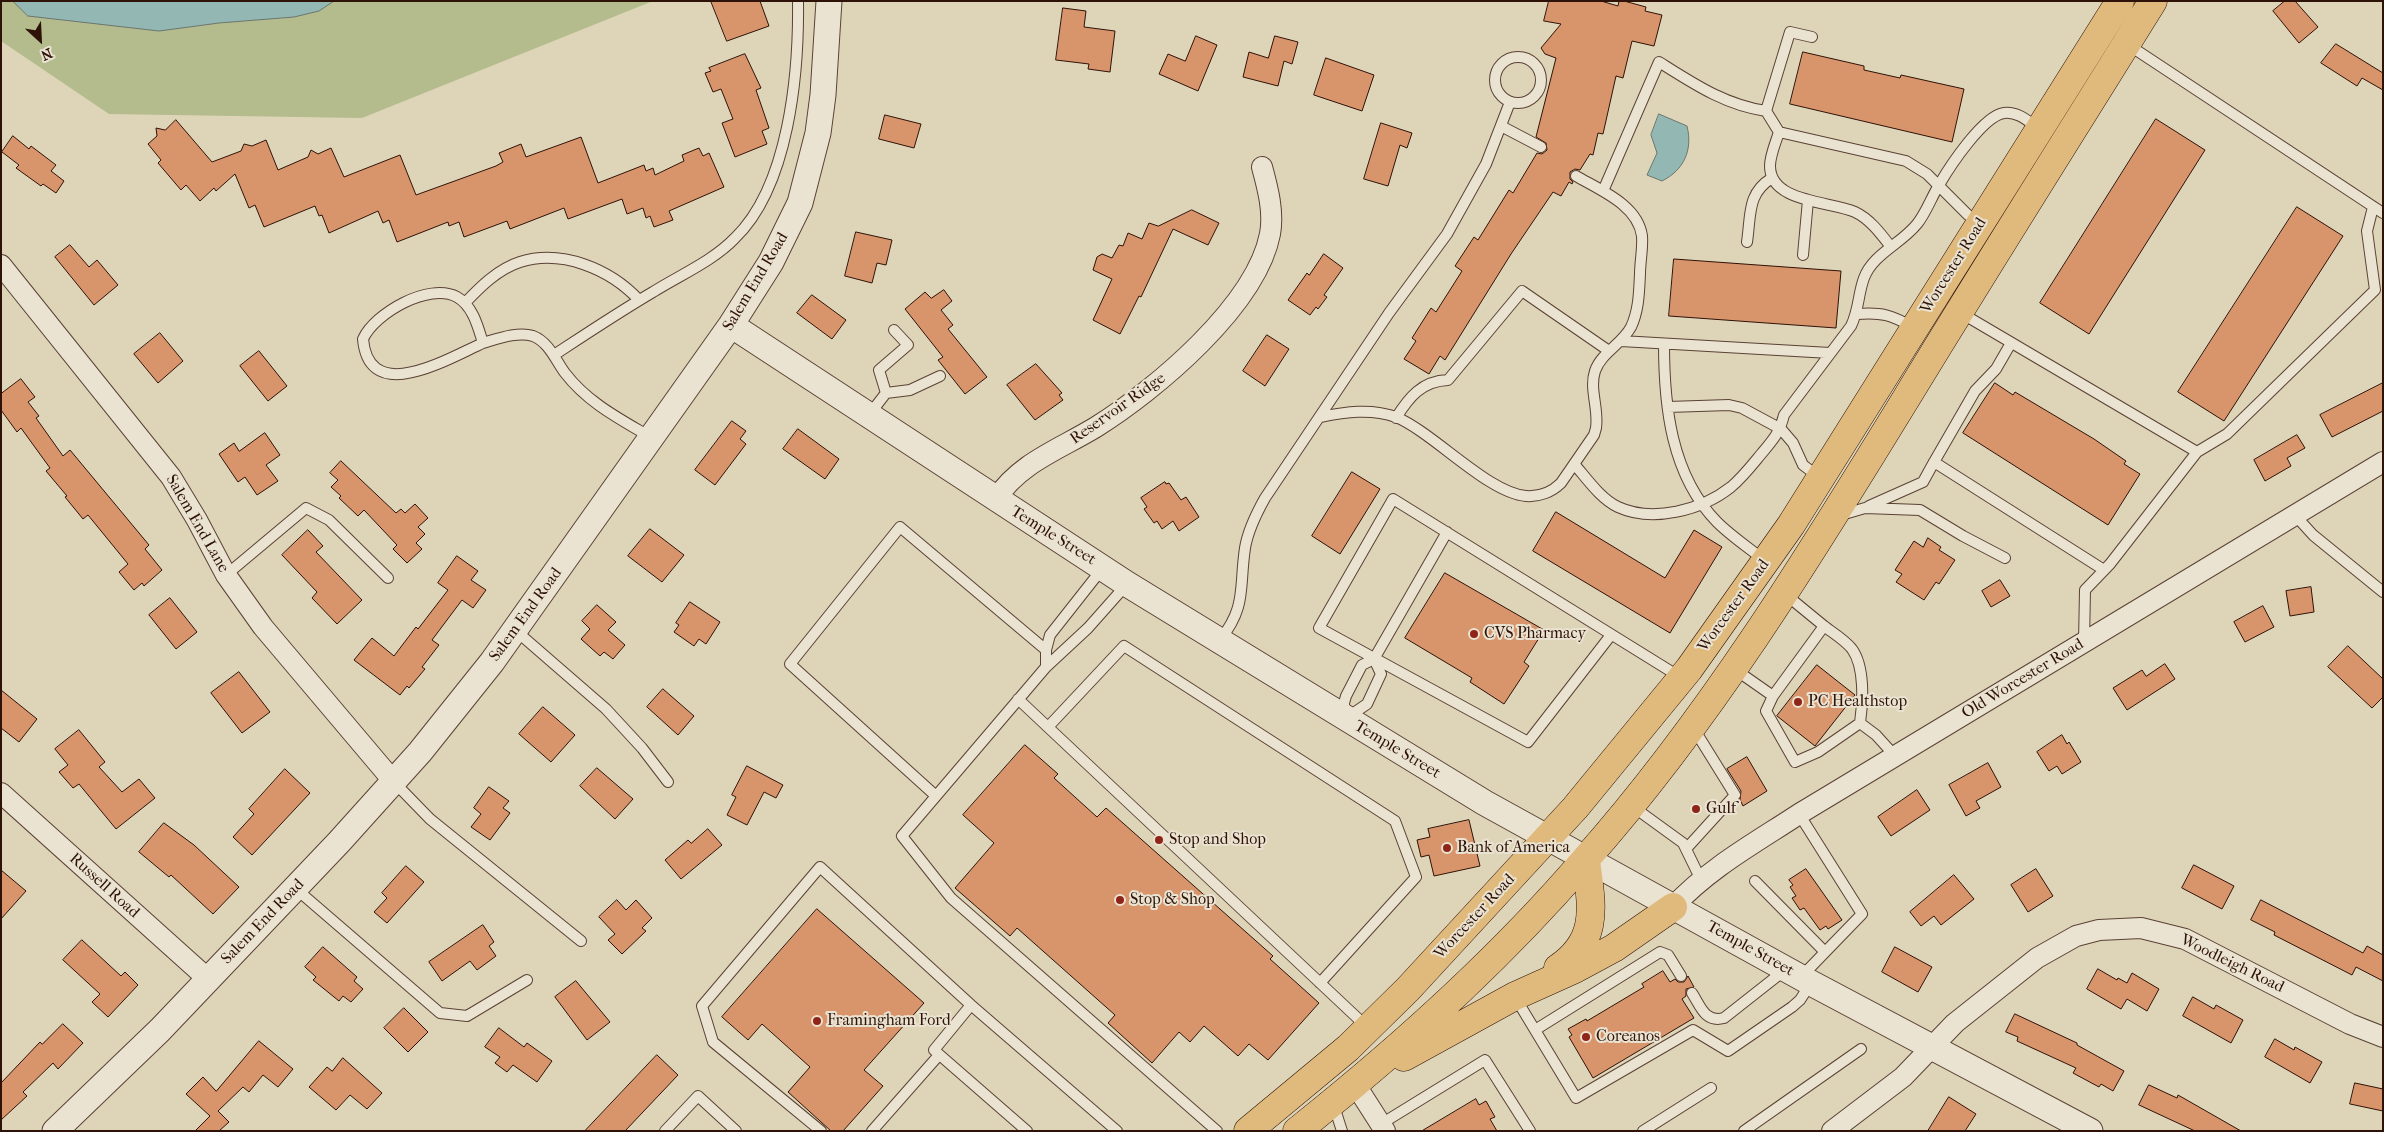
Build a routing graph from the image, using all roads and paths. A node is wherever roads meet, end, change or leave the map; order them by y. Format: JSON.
{"nodes":[{"id":1,"x":798,"y":1,"type":"edge"},
{"id":2,"x":829,"y":1,"type":"edge"},
{"id":3,"x":2120,"y":1,"type":"edge"},
{"id":4,"x":2153,"y":1,"type":"edge"},
{"id":5,"x":1812,"y":37,"type":"dead end"},
{"id":6,"x":2127,"y":43,"type":"junction"},
{"id":7,"x":1510,"y":102,"type":"junction"},
{"id":8,"x":1766,"y":111,"type":"junction"},
{"id":9,"x":1501,"y":126,"type":"junction"},
{"id":10,"x":2040,"y":129,"type":"junction"},
{"id":11,"x":1779,"y":132,"type":"junction"},
{"id":12,"x":1541,"y":148,"type":"dead end"},
{"id":13,"x":1262,"y":167,"type":"dead end"},
{"id":14,"x":1576,"y":176,"type":"dead end"},
{"id":15,"x":1772,"y":178,"type":"junction"},
{"id":16,"x":1939,"y":184,"type":"junction"},
{"id":17,"x":1603,"y":191,"type":"junction"},
{"id":18,"x":1808,"y":200,"type":"junction"},
{"id":19,"x":2373,"y":207,"type":"junction"},
{"id":20,"x":2383,"y":213,"type":"edge"},
{"id":21,"x":1981,"y":224,"type":"junction"},
{"id":22,"x":1748,"y":242,"type":"dead end"},
{"id":23,"x":1891,"y":247,"type":"junction"},
{"id":24,"x":1803,"y":255,"type":"dead end"},
{"id":25,"x":1,"y":265,"type":"edge"},
{"id":26,"x":639,"y":300,"type":"junction"},
{"id":27,"x":465,"y":303,"type":"junction"},
{"id":28,"x":1959,"y":312,"type":"junction"},
{"id":29,"x":1857,"y":314,"type":"junction"},
{"id":30,"x":731,"y":325,"type":"junction"},
{"id":31,"x":1916,"y":328,"type":"junction"},
{"id":32,"x":894,"y":330,"type":"dead end"},
{"id":33,"x":1621,"y":341,"type":"junction"},
{"id":34,"x":483,"y":343,"type":"junction"},
{"id":35,"x":2011,"y":343,"type":"junction"},
{"id":36,"x":1664,"y":344,"type":"junction"},
{"id":37,"x":1609,"y":351,"type":"junction"},
{"id":38,"x":1830,"y":354,"type":"junction"},
{"id":39,"x":554,"y":355,"type":"junction"},
{"id":40,"x":940,"y":376,"type":"dead end"},
{"id":41,"x":886,"y":393,"type":"junction"},
{"id":42,"x":1668,"y":407,"type":"junction"},
{"id":43,"x":868,"y":415,"type":"junction"},
{"id":44,"x":1320,"y":417,"type":"junction"},
{"id":45,"x":1396,"y":418,"type":"junction"},
{"id":46,"x":1781,"y":429,"type":"junction"},
{"id":47,"x":653,"y":438,"type":"junction"},
{"id":48,"x":2197,"y":452,"type":"junction"},
{"id":49,"x":1934,"y":462,"type":"junction"},
{"id":50,"x":2383,"y":462,"type":"edge"},
{"id":51,"x":1574,"y":465,"type":"junction"},
{"id":52,"x":1822,"y":479,"type":"junction"},
{"id":53,"x":996,"y":499,"type":"junction"},
{"id":54,"x":1702,"y":503,"type":"junction"},
{"id":55,"x":1865,"y":508,"type":"junction"},
{"id":56,"x":2294,"y":514,"type":"junction"},
{"id":57,"x":1833,"y":517,"type":"junction"},
{"id":58,"x":1447,"y":532,"type":"junction"},
{"id":59,"x":2005,"y":558,"type":"dead end"},
{"id":60,"x":1766,"y":562,"type":"junction"},
{"id":61,"x":1103,"y":567,"type":"junction"},
{"id":62,"x":2104,"y":570,"type":"junction"},
{"id":63,"x":226,"y":575,"type":"junction"},
{"id":64,"x":388,"y":578,"type":"dead end"},
{"id":65,"x":1127,"y":584,"type":"junction"},
{"id":66,"x":1783,"y":592,"type":"junction"},
{"id":67,"x":2383,"y":592,"type":"edge"},
{"id":68,"x":1824,"y":626,"type":"junction"},
{"id":69,"x":515,"y":630,"type":"junction"},
{"id":70,"x":1612,"y":635,"type":"junction"},
{"id":71,"x":1220,"y":641,"type":"junction"},
{"id":72,"x":2084,"y":642,"type":"junction"},
{"id":73,"x":1046,"y":650,"type":"junction"},
{"id":74,"x":1374,"y":659,"type":"junction"},
{"id":75,"x":1046,"y":667,"type":"junction"},
{"id":76,"x":1732,"y":668,"type":"junction"},
{"id":77,"x":1682,"y":678,"type":"junction"},
{"id":78,"x":1773,"y":696,"type":"junction"},
{"id":79,"x":1018,"y":699,"type":"junction"},
{"id":80,"x":1345,"y":719,"type":"junction"},
{"id":81,"x":1860,"y":723,"type":"junction"},
{"id":82,"x":1692,"y":725,"type":"junction"},
{"id":83,"x":1048,"y":727,"type":"junction"},
{"id":84,"x":1895,"y":756,"type":"junction"},
{"id":85,"x":394,"y":782,"type":"junction"},
{"id":86,"x":668,"y":782,"type":"dead end"},
{"id":87,"x":1,"y":792,"type":"edge"},
{"id":88,"x":936,"y":796,"type":"junction"},
{"id":89,"x":1631,"y":805,"type":"junction"},
{"id":90,"x":1799,"y":814,"type":"junction"},
{"id":91,"x":1548,"y":839,"type":"junction"},
{"id":92,"x":1686,"y":849,"type":"junction"},
{"id":93,"x":1586,"y":860,"type":"junction"},
{"id":94,"x":1701,"y":880,"type":"junction"},
{"id":95,"x":1755,"y":881,"type":"dead end"},
{"id":96,"x":295,"y":888,"type":"junction"},
{"id":97,"x":1673,"y":907,"type":"junction"},
{"id":98,"x":581,"y":941,"type":"dead end"},
{"id":99,"x":1824,"y":952,"type":"junction"},
{"id":100,"x":1681,"y":976,"type":"dead end"},
{"id":101,"x":1799,"y":976,"type":"junction"},
{"id":102,"x":208,"y":979,"type":"junction"},
{"id":103,"x":527,"y":980,"type":"dead end"},
{"id":104,"x":1320,"y":983,"type":"junction"},
{"id":105,"x":1692,"y":993,"type":"dead end"},
{"id":106,"x":1515,"y":996,"type":"junction"},
{"id":107,"x":971,"y":1005,"type":"junction"},
{"id":108,"x":1369,"y":1028,"type":"junction"},
{"id":109,"x":1535,"y":1030,"type":"junction"},
{"id":110,"x":2383,"y":1037,"type":"edge"},
{"id":111,"x":1932,"y":1048,"type":"junction"},
{"id":112,"x":1861,"y":1049,"type":"dead end"},
{"id":113,"x":939,"y":1055,"type":"junction"},
{"id":114,"x":1355,"y":1084,"type":"junction"},
{"id":115,"x":1711,"y":1088,"type":"dead end"},
{"id":116,"x":1333,"y":1102,"type":"junction"},
{"id":117,"x":1383,"y":1127,"type":"edge"},
{"id":118,"x":55,"y":1131,"type":"edge"},
{"id":119,"x":665,"y":1131,"type":"edge"},
{"id":120,"x":736,"y":1131,"type":"edge"},
{"id":121,"x":821,"y":1131,"type":"edge"},
{"id":122,"x":872,"y":1131,"type":"edge"},
{"id":123,"x":1026,"y":1131,"type":"edge"},
{"id":124,"x":1117,"y":1131,"type":"edge"},
{"id":125,"x":1218,"y":1131,"type":"edge"},
{"id":126,"x":1248,"y":1131,"type":"edge"},
{"id":127,"x":1297,"y":1131,"type":"edge"},
{"id":128,"x":1342,"y":1131,"type":"edge"},
{"id":129,"x":1530,"y":1131,"type":"edge"},
{"id":130,"x":1643,"y":1131,"type":"edge"},
{"id":131,"x":1744,"y":1131,"type":"edge"},
{"id":132,"x":1832,"y":1131,"type":"edge"},
{"id":133,"x":2090,"y":1131,"type":"edge"}],
"edges":[{"from":1,"to":26,"type":"lane"},
{"from":2,"to":30,"type":"street","name":"Salem End Road"},
{"from":3,"to":10,"type":"highway","name":"Worcester Road"},
{"from":4,"to":6,"type":"highway","name":"Worcester Road"},
{"from":5,"to":8,"type":"lane"},
{"from":6,"to":19,"type":"lane"},
{"from":6,"to":28,"type":"highway","name":"Worcester Road"},
{"from":7,"to":7,"type":"lane"},
{"from":7,"to":9,"type":"lane"},
{"from":8,"to":11,"type":"lane"},
{"from":8,"to":17,"type":"lane"},
{"from":9,"to":12,"type":"lane"},
{"from":9,"to":44,"type":"lane"},
{"from":10,"to":16,"type":"lane"},
{"from":10,"to":21,"type":"highway","name":"Worcester Road"},
{"from":11,"to":15,"type":"lane"},
{"from":11,"to":16,"type":"lane"},
{"from":13,"to":53,"type":"street","name":"Reservoir Ridge"},
{"from":14,"to":17,"type":"lane"},
{"from":15,"to":18,"type":"lane"},
{"from":15,"to":22,"type":"lane"},
{"from":16,"to":21,"type":"lane"},
{"from":16,"to":23,"type":"lane"},
{"from":17,"to":33,"type":"lane"},
{"from":18,"to":23,"type":"lane"},
{"from":18,"to":24,"type":"lane"},
{"from":19,"to":20,"type":"lane"},
{"from":19,"to":48,"type":"lane"},
{"from":21,"to":31,"type":"highway","name":"Worcester Road"},
{"from":23,"to":29,"type":"lane"},
{"from":25,"to":63,"type":"street","name":"Salem End Lane"},
{"from":26,"to":27,"type":"lane"},
{"from":26,"to":39,"type":"lane"},
{"from":27,"to":34,"type":"lane"},
{"from":27,"to":34,"type":"lane"},
{"from":28,"to":35,"type":"lane"},
{"from":28,"to":57,"type":"highway","name":"Worcester Road"},
{"from":29,"to":31,"type":"lane"},
{"from":29,"to":38,"type":"lane"},
{"from":30,"to":43,"type":"street","name":"Temple Street"},
{"from":30,"to":47,"type":"street","name":"Salem End Road"},
{"from":31,"to":52,"type":"highway","name":"Worcester Road"},
{"from":32,"to":41,"type":"lane"},
{"from":33,"to":36,"type":"lane"},
{"from":33,"to":37,"type":"lane"},
{"from":34,"to":39,"type":"lane"},
{"from":35,"to":48,"type":"lane"},
{"from":35,"to":49,"type":"lane"},
{"from":36,"to":38,"type":"lane"},
{"from":36,"to":42,"type":"lane"},
{"from":37,"to":45,"type":"lane"},
{"from":37,"to":51,"type":"lane"},
{"from":38,"to":46,"type":"lane"},
{"from":39,"to":47,"type":"lane"},
{"from":40,"to":41,"type":"lane"},
{"from":41,"to":43,"type":"lane"},
{"from":42,"to":46,"type":"lane"},
{"from":42,"to":54,"type":"lane"},
{"from":43,"to":53,"type":"street","name":"Temple Street"},
{"from":44,"to":45,"type":"lane"},
{"from":44,"to":71,"type":"lane"},
{"from":45,"to":51,"type":"lane"},
{"from":46,"to":52,"type":"lane"},
{"from":46,"to":54,"type":"lane"},
{"from":47,"to":69,"type":"street","name":"Salem End Road"},
{"from":48,"to":62,"type":"lane"},
{"from":49,"to":55,"type":"lane"},
{"from":49,"to":62,"type":"lane"},
{"from":50,"to":56,"type":"street","name":"Old Worcester Road"},
{"from":51,"to":54,"type":"lane"},
{"from":52,"to":60,"type":"highway","name":"Worcester Road"},
{"from":53,"to":61,"type":"street","name":"Temple Street"},
{"from":54,"to":60,"type":"lane"},
{"from":55,"to":57,"type":"lane"},
{"from":55,"to":59,"type":"lane"},
{"from":56,"to":67,"type":"lane"},
{"from":56,"to":72,"type":"street","name":"Old Worcester Road"},
{"from":57,"to":66,"type":"highway","name":"Worcester Road"},
{"from":58,"to":70,"type":"lane"},
{"from":58,"to":74,"type":"lane"},
{"from":58,"to":74,"type":"lane"},
{"from":60,"to":77,"type":"highway","name":"Worcester Road"},
{"from":61,"to":65,"type":"street","name":"Temple Street"},
{"from":61,"to":73,"type":"lane"},
{"from":62,"to":72,"type":"lane"},
{"from":63,"to":64,"type":"lane"},
{"from":63,"to":85,"type":"street","name":"Salem End Lane"},
{"from":65,"to":71,"type":"street","name":"Temple Street"},
{"from":65,"to":75,"type":"lane"},
{"from":66,"to":68,"type":"lane"},
{"from":66,"to":76,"type":"highway","name":"Worcester Road"},
{"from":68,"to":78,"type":"lane"},
{"from":68,"to":81,"type":"lane"},
{"from":69,"to":85,"type":"street","name":"Salem End Road"},
{"from":69,"to":86,"type":"lane"},
{"from":70,"to":74,"type":"lane"},
{"from":70,"to":77,"type":"lane"},
{"from":71,"to":80,"type":"street","name":"Temple Street"},
{"from":72,"to":84,"type":"street","name":"Old Worcester Road"},
{"from":73,"to":75,"type":"lane"},
{"from":73,"to":88,"type":"lane"},
{"from":74,"to":80,"type":"lane"},
{"from":74,"to":80,"type":"lane"},
{"from":75,"to":79,"type":"lane"},
{"from":76,"to":78,"type":"lane"},
{"from":76,"to":82,"type":"highway","name":"Worcester Road"},
{"from":77,"to":91,"type":"highway","name":"Worcester Road"},
{"from":78,"to":81,"type":"lane"},
{"from":79,"to":83,"type":"lane"},
{"from":79,"to":88,"type":"lane"},
{"from":80,"to":91,"type":"street","name":"Temple Street"},
{"from":81,"to":84,"type":"lane"},
{"from":82,"to":89,"type":"highway","name":"Worcester Road"},
{"from":82,"to":92,"type":"lane"},
{"from":83,"to":104,"type":"lane"},
{"from":83,"to":104,"type":"lane"},
{"from":84,"to":90,"type":"street","name":"Old Worcester Road"},
{"from":85,"to":96,"type":"street","name":"Salem End Road"},
{"from":85,"to":98,"type":"lane"},
{"from":87,"to":102,"type":"street","name":"Russell Road"},
{"from":88,"to":125,"type":"lane"},
{"from":89,"to":92,"type":"lane"},
{"from":89,"to":93,"type":"highway","name":"Worcester Road"},
{"from":90,"to":94,"type":"street","name":"Old Worcester Road"},
{"from":90,"to":99,"type":"lane"},
{"from":91,"to":93,"type":"street","name":"Temple Street"},
{"from":91,"to":108,"type":"highway","name":"Worcester Road"},
{"from":92,"to":94,"type":"lane"},
{"from":93,"to":97,"type":"street","name":"Temple Street"},
{"from":93,"to":106,"type":"highway"},
{"from":93,"to":114,"type":"highway","name":"Worcester Road"},
{"from":94,"to":97,"type":"street","name":"Old Worcester Road"},
{"from":95,"to":99,"type":"lane"},
{"from":96,"to":102,"type":"street","name":"Salem End Road"},
{"from":96,"to":103,"type":"lane"},
{"from":97,"to":101,"type":"street","name":"Temple Street"},
{"from":97,"to":106,"type":"highway"},
{"from":99,"to":101,"type":"lane"},
{"from":100,"to":109,"type":"lane"},
{"from":101,"to":105,"type":"lane"},
{"from":101,"to":109,"type":"lane"},
{"from":101,"to":111,"type":"street","name":"Temple Street"},
{"from":102,"to":118,"type":"street","name":"Salem End Road"},
{"from":104,"to":108,"type":"lane"},
{"from":106,"to":109,"type":"lane"},
{"from":106,"to":114,"type":"highway"},
{"from":107,"to":113,"type":"lane"},
{"from":107,"to":121,"type":"lane"},
{"from":107,"to":124,"type":"lane"},
{"from":108,"to":126,"type":"highway","name":"Worcester Road"},
{"from":110,"to":111,"type":"street","name":"Woodleigh Road"},
{"from":111,"to":132,"type":"street","name":"Woodleigh Road"},
{"from":111,"to":133,"type":"street","name":"Temple Street"},
{"from":112,"to":131,"type":"lane"},
{"from":113,"to":122,"type":"lane"},
{"from":113,"to":123,"type":"lane"},
{"from":114,"to":116,"type":"highway","name":"Worcester Road"},
{"from":114,"to":117,"type":"street"},
{"from":115,"to":130,"type":"lane"},
{"from":116,"to":127,"type":"highway","name":"Worcester Road"},
{"from":116,"to":128,"type":"lane"},
{"from":117,"to":129,"type":"lane"},
{"from":119,"to":120,"type":"lane"}]}
